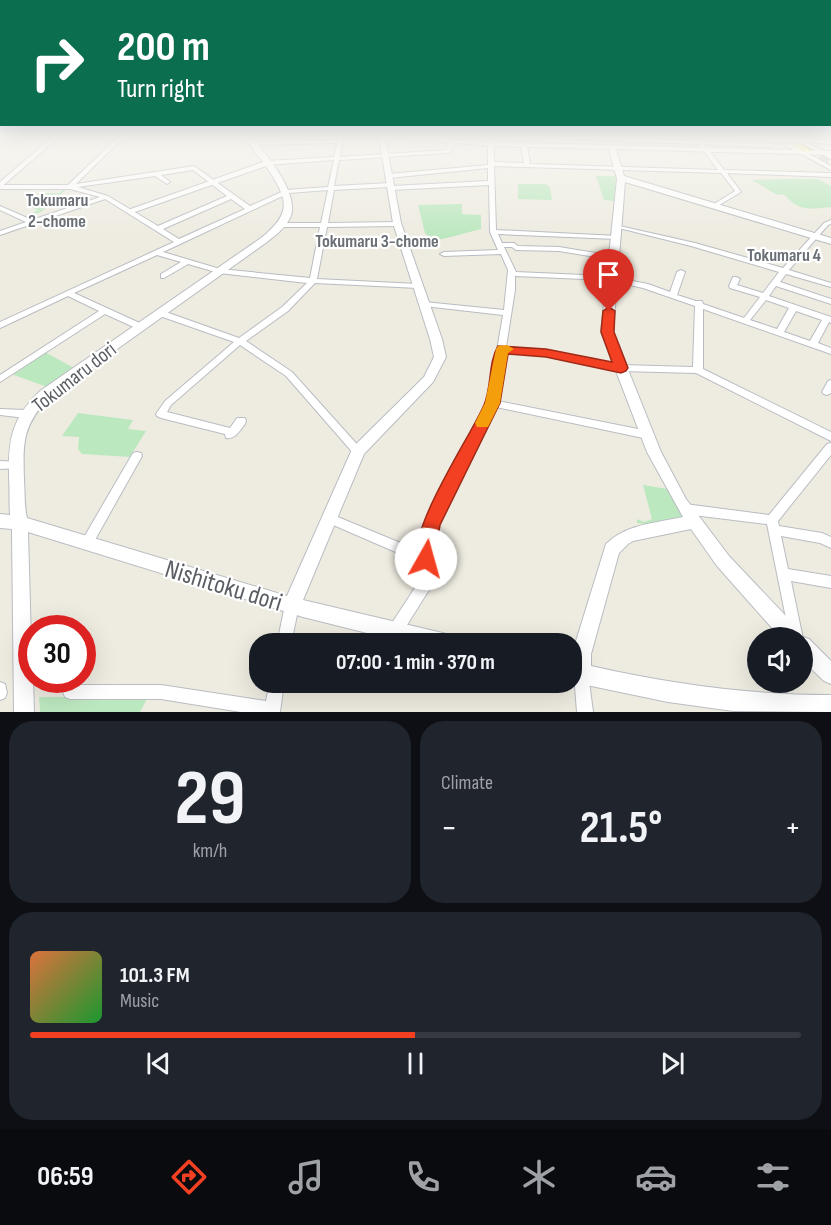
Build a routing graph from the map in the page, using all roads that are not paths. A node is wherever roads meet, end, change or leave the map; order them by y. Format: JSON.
{"nodes":[{"id":1,"x":18,"y":170,"type":"edge"},
{"id":2,"x":86,"y":170,"type":"edge"},
{"id":3,"x":180,"y":170,"type":"edge"},
{"id":4,"x":197,"y":170,"type":"edge"},
{"id":5,"x":246,"y":170,"type":"edge"},
{"id":6,"x":272,"y":170,"type":"edge"},
{"id":7,"x":335,"y":170,"type":"edge"},
{"id":8,"x":388,"y":170,"type":"edge"},
{"id":9,"x":462,"y":170,"type":"edge"},
{"id":10,"x":491,"y":170,"type":"edge"},
{"id":11,"x":588,"y":170,"type":"edge"},
{"id":12,"x":723,"y":172,"type":"junction"},
{"id":13,"x":620,"y":173,"type":"junction"},
{"id":14,"x":156,"y":174,"type":"junction"},
{"id":15,"x":831,"y":175,"type":"edge"},
{"id":16,"x":166,"y":182,"type":"dead end"},
{"id":17,"x":212,"y":182,"type":"junction"},
{"id":18,"x":390,"y":183,"type":"junction"},
{"id":19,"x":491,"y":183,"type":"junction"},
{"id":20,"x":0,"y":186,"type":"edge"},
{"id":21,"x":69,"y":187,"type":"junction"},
{"id":22,"x":331,"y":188,"type":"junction"},
{"id":23,"x":286,"y":192,"type":"junction"},
{"id":24,"x":232,"y":196,"type":"junction"},
{"id":25,"x":106,"y":197,"type":"junction"},
{"id":26,"x":716,"y":205,"type":"junction"},
{"id":27,"x":0,"y":208,"type":"edge"},
{"id":28,"x":249,"y":209,"type":"junction"},
{"id":29,"x":129,"y":211,"type":"junction"},
{"id":30,"x":32,"y":222,"type":"junction"},
{"id":31,"x":830,"y":223,"type":"edge"},
{"id":32,"x":397,"y":224,"type":"junction"},
{"id":33,"x":281,"y":225,"type":"junction"},
{"id":34,"x":324,"y":225,"type":"junction"},
{"id":35,"x":158,"y":229,"type":"junction"},
{"id":36,"x":0,"y":232,"type":"edge"},
{"id":37,"x":493,"y":232,"type":"junction"},
{"id":38,"x":617,"y":232,"type":"junction"},
{"id":39,"x":815,"y":236,"type":"junction"},
{"id":40,"x":831,"y":241,"type":"edge"},
{"id":41,"x":179,"y":242,"type":"junction"},
{"id":42,"x":501,"y":248,"type":"junction"},
{"id":43,"x":156,"y":252,"type":"junction"},
{"id":44,"x":444,"y":254,"type":"dead end"},
{"id":45,"x":614,"y":258,"type":"junction"},
{"id":46,"x":187,"y":261,"type":"junction"},
{"id":47,"x":785,"y":270,"type":"junction"},
{"id":48,"x":219,"y":271,"type":"junction"},
{"id":49,"x":681,"y":273,"type":"dead end"},
{"id":50,"x":513,"y":274,"type":"junction"},
{"id":51,"x":164,"y":276,"type":"dead end"},
{"id":52,"x":612,"y":279,"type":"junction"},
{"id":53,"x":736,"y":279,"type":"dead end"},
{"id":54,"x":313,"y":281,"type":"junction"},
{"id":55,"x":775,"y":283,"type":"junction"},
{"id":56,"x":831,"y":285,"type":"edge"},
{"id":57,"x":418,"y":286,"type":"junction"},
{"id":58,"x":67,"y":294,"type":"junction"},
{"id":59,"x":673,"y":295,"type":"junction"},
{"id":60,"x":764,"y":296,"type":"junction"},
{"id":61,"x":831,"y":302,"type":"edge"},
{"id":62,"x":699,"y":303,"type":"junction"},
{"id":63,"x":424,"y":304,"type":"junction"},
{"id":64,"x":794,"y":307,"type":"junction"},
{"id":65,"x":105,"y":310,"type":"junction"},
{"id":66,"x":507,"y":312,"type":"junction"},
{"id":67,"x":160,"y":313,"type":"junction"},
{"id":68,"x":829,"y":319,"type":"edge"},
{"id":69,"x":746,"y":320,"type":"junction"},
{"id":70,"x":0,"y":325,"type":"edge"},
{"id":71,"x":141,"y":327,"type":"junction"},
{"id":72,"x":780,"y":332,"type":"junction"},
{"id":73,"x":240,"y":341,"type":"junction"},
{"id":74,"x":813,"y":344,"type":"junction"},
{"id":75,"x":502,"y":349,"type":"junction"},
{"id":76,"x":831,"y":351,"type":"edge"},
{"id":77,"x":621,"y":368,"type":"junction"},
{"id":78,"x":698,"y":370,"type":"junction"},
{"id":79,"x":0,"y":379,"type":"edge"},
{"id":80,"x":493,"y":403,"type":"junction"},
{"id":81,"x":0,"y":412,"type":"edge"},
{"id":82,"x":26,"y":414,"type":"junction"},
{"id":83,"x":241,"y":421,"type":"dead end"},
{"id":84,"x":648,"y":435,"type":"junction"},
{"id":85,"x":831,"y":437,"type":"edge"},
{"id":86,"x":358,"y":451,"type":"junction"},
{"id":87,"x":828,"y":455,"type":"edge"},
{"id":88,"x":137,"y":456,"type":"dead end"},
{"id":89,"x":0,"y":465,"type":"edge"},
{"id":90,"x":16,"y":465,"type":"junction"},
{"id":91,"x":689,"y":516,"type":"junction"},
{"id":92,"x":328,"y":518,"type":"junction"},
{"id":93,"x":0,"y":521,"type":"edge"},
{"id":94,"x":20,"y":523,"type":"junction"},
{"id":95,"x":773,"y":525,"type":"junction"},
{"id":96,"x":87,"y":543,"type":"junction"},
{"id":97,"x":831,"y":543,"type":"edge"},
{"id":98,"x":426,"y":559,"type":"junction"},
{"id":99,"x":783,"y":574,"type":"junction"},
{"id":100,"x":831,"y":582,"type":"edge"},
{"id":101,"x":292,"y":605,"type":"junction"},
{"id":102,"x":784,"y":627,"type":"edge"},
{"id":103,"x":793,"y":627,"type":"edge"},
{"id":104,"x":395,"y":630,"type":"junction"},
{"id":105,"x":286,"y":633,"type":"edge"},
{"id":106,"x":407,"y":633,"type":"edge"},
{"id":107,"x":582,"y":651,"type":"edge"},
{"id":108,"x":813,"y":657,"type":"edge"},
{"id":109,"x":582,"y":674,"type":"edge"},
{"id":110,"x":831,"y":674,"type":"edge"},
{"id":111,"x":96,"y":692,"type":"edge"},
{"id":112,"x":275,"y":693,"type":"edge"},
{"id":113,"x":581,"y":693,"type":"edge"},
{"id":114,"x":831,"y":705,"type":"edge"},
{"id":115,"x":24,"y":712,"type":"edge"},
{"id":116,"x":272,"y":712,"type":"edge"},
{"id":117,"x":585,"y":712,"type":"edge"}],
"edges":[{"from":1,"to":20,"type":"street"},
{"from":2,"to":21,"type":"street"},
{"from":3,"to":14,"type":"street"},
{"from":4,"to":17,"type":"street"},
{"from":5,"to":17,"type":"street"},
{"from":6,"to":23,"type":"street"},
{"from":7,"to":22,"type":"street"},
{"from":8,"to":18,"type":"street"},
{"from":9,"to":18,"type":"street"},
{"from":10,"to":19,"type":"street"},
{"from":11,"to":13,"type":"street"},
{"from":12,"to":13,"type":"street"},
{"from":12,"to":15,"type":"street"},
{"from":12,"to":26,"type":"street"},
{"from":13,"to":26,"type":"street"},
{"from":13,"to":38,"type":"street"},
{"from":14,"to":16,"type":"street"},
{"from":14,"to":21,"type":"street"},
{"from":17,"to":24,"type":"street"},
{"from":17,"to":29,"type":"street"},
{"from":18,"to":19,"type":"street"},
{"from":18,"to":22,"type":"street"},
{"from":18,"to":32,"type":"street"},
{"from":19,"to":37,"type":"street"},
{"from":20,"to":21,"type":"street"},
{"from":21,"to":25,"type":"street"},
{"from":22,"to":23,"type":"street"},
{"from":22,"to":34,"type":"street"},
{"from":23,"to":28,"type":"street"},
{"from":23,"to":33,"type":"street"},
{"from":24,"to":28,"type":"street"},
{"from":24,"to":35,"type":"street"},
{"from":25,"to":29,"type":"street"},
{"from":25,"to":30,"type":"street"},
{"from":26,"to":39,"type":"street"},
{"from":27,"to":30,"type":"street"},
{"from":28,"to":41,"type":"street"},
{"from":29,"to":35,"type":"street"},
{"from":30,"to":36,"type":"street"},
{"from":31,"to":39,"type":"street"},
{"from":32,"to":34,"type":"street"},
{"from":32,"to":57,"type":"street"},
{"from":33,"to":34,"type":"street"},
{"from":33,"to":48,"type":"street","name":"Tokumaru dori"},
{"from":34,"to":54,"type":"street"},
{"from":35,"to":41,"type":"street"},
{"from":37,"to":38,"type":"street"},
{"from":37,"to":42,"type":"street"},
{"from":38,"to":45,"type":"street"},
{"from":38,"to":47,"type":"street"},
{"from":39,"to":40,"type":"street"},
{"from":39,"to":47,"type":"street"},
{"from":41,"to":43,"type":"street"},
{"from":42,"to":44,"type":"street"},
{"from":42,"to":45,"type":"street"},
{"from":42,"to":50,"type":"street"},
{"from":43,"to":46,"type":"street"},
{"from":43,"to":58,"type":"street"},
{"from":45,"to":52,"type":"street"},
{"from":46,"to":48,"type":"street"},
{"from":46,"to":51,"type":"street"},
{"from":47,"to":55,"type":"street"},
{"from":47,"to":56,"type":"street"},
{"from":48,"to":54,"type":"street"},
{"from":48,"to":67,"type":"street","name":"Tokumaru dori"},
{"from":49,"to":59,"type":"street"},
{"from":50,"to":52,"type":"street"},
{"from":50,"to":66,"type":"street"},
{"from":52,"to":59,"type":"street"},
{"from":52,"to":77,"type":"street"},
{"from":53,"to":60,"type":"street"},
{"from":54,"to":57,"type":"street"},
{"from":54,"to":73,"type":"street"},
{"from":55,"to":60,"type":"street"},
{"from":55,"to":61,"type":"street"},
{"from":57,"to":63,"type":"street"},
{"from":58,"to":65,"type":"street"},
{"from":58,"to":70,"type":"street"},
{"from":59,"to":62,"type":"street"},
{"from":60,"to":64,"type":"street"},
{"from":60,"to":69,"type":"street"},
{"from":62,"to":69,"type":"street"},
{"from":62,"to":78,"type":"street"},
{"from":63,"to":66,"type":"street"},
{"from":63,"to":86,"type":"street"},
{"from":64,"to":68,"type":"street"},
{"from":64,"to":72,"type":"street"},
{"from":65,"to":71,"type":"street"},
{"from":65,"to":79,"type":"street"},
{"from":66,"to":75,"type":"street"},
{"from":67,"to":71,"type":"street","name":"Tokumaru dori"},
{"from":67,"to":73,"type":"street"},
{"from":68,"to":74,"type":"street"},
{"from":69,"to":72,"type":"street"},
{"from":71,"to":82,"type":"street","name":"Tokumaru dori"},
{"from":72,"to":74,"type":"street"},
{"from":73,"to":83,"type":"street"},
{"from":73,"to":86,"type":"street"},
{"from":74,"to":76,"type":"street"},
{"from":75,"to":77,"type":"street"},
{"from":75,"to":80,"type":"street"},
{"from":77,"to":78,"type":"street"},
{"from":77,"to":84,"type":"street"},
{"from":78,"to":85,"type":"street"},
{"from":80,"to":84,"type":"street"},
{"from":80,"to":98,"type":"street"},
{"from":81,"to":82,"type":"street"},
{"from":82,"to":90,"type":"street","name":"Tokumaru dori"},
{"from":84,"to":91,"type":"street"},
{"from":86,"to":92,"type":"street"},
{"from":87,"to":95,"type":"street"},
{"from":88,"to":96,"type":"street"},
{"from":89,"to":90,"type":"street"},
{"from":90,"to":94,"type":"street","name":"Tokumaru dori"},
{"from":91,"to":95,"type":"street"},
{"from":91,"to":102,"type":"street"},
{"from":91,"to":107,"type":"street"},
{"from":92,"to":98,"type":"street"},
{"from":92,"to":101,"type":"street"},
{"from":93,"to":94,"type":"street","name":"Nishitoku dori"},
{"from":94,"to":96,"type":"street","name":"Nishitoku dori"},
{"from":94,"to":115,"type":"street","name":"Tokumaru dori"},
{"from":95,"to":97,"type":"street"},
{"from":95,"to":99,"type":"street"},
{"from":96,"to":101,"type":"street","name":"Nishitoku dori"},
{"from":98,"to":104,"type":"street"},
{"from":99,"to":100,"type":"street"},
{"from":99,"to":103,"type":"street"},
{"from":101,"to":104,"type":"street","name":"Nishitoku dori"},
{"from":101,"to":105,"type":"street"},
{"from":104,"to":106,"type":"street","name":"Nishitoku dori"},
{"from":108,"to":110,"type":"street"},
{"from":109,"to":114,"type":"street"},
{"from":111,"to":116,"type":"street"},
{"from":112,"to":116,"type":"street"},
{"from":113,"to":117,"type":"street"}]}
